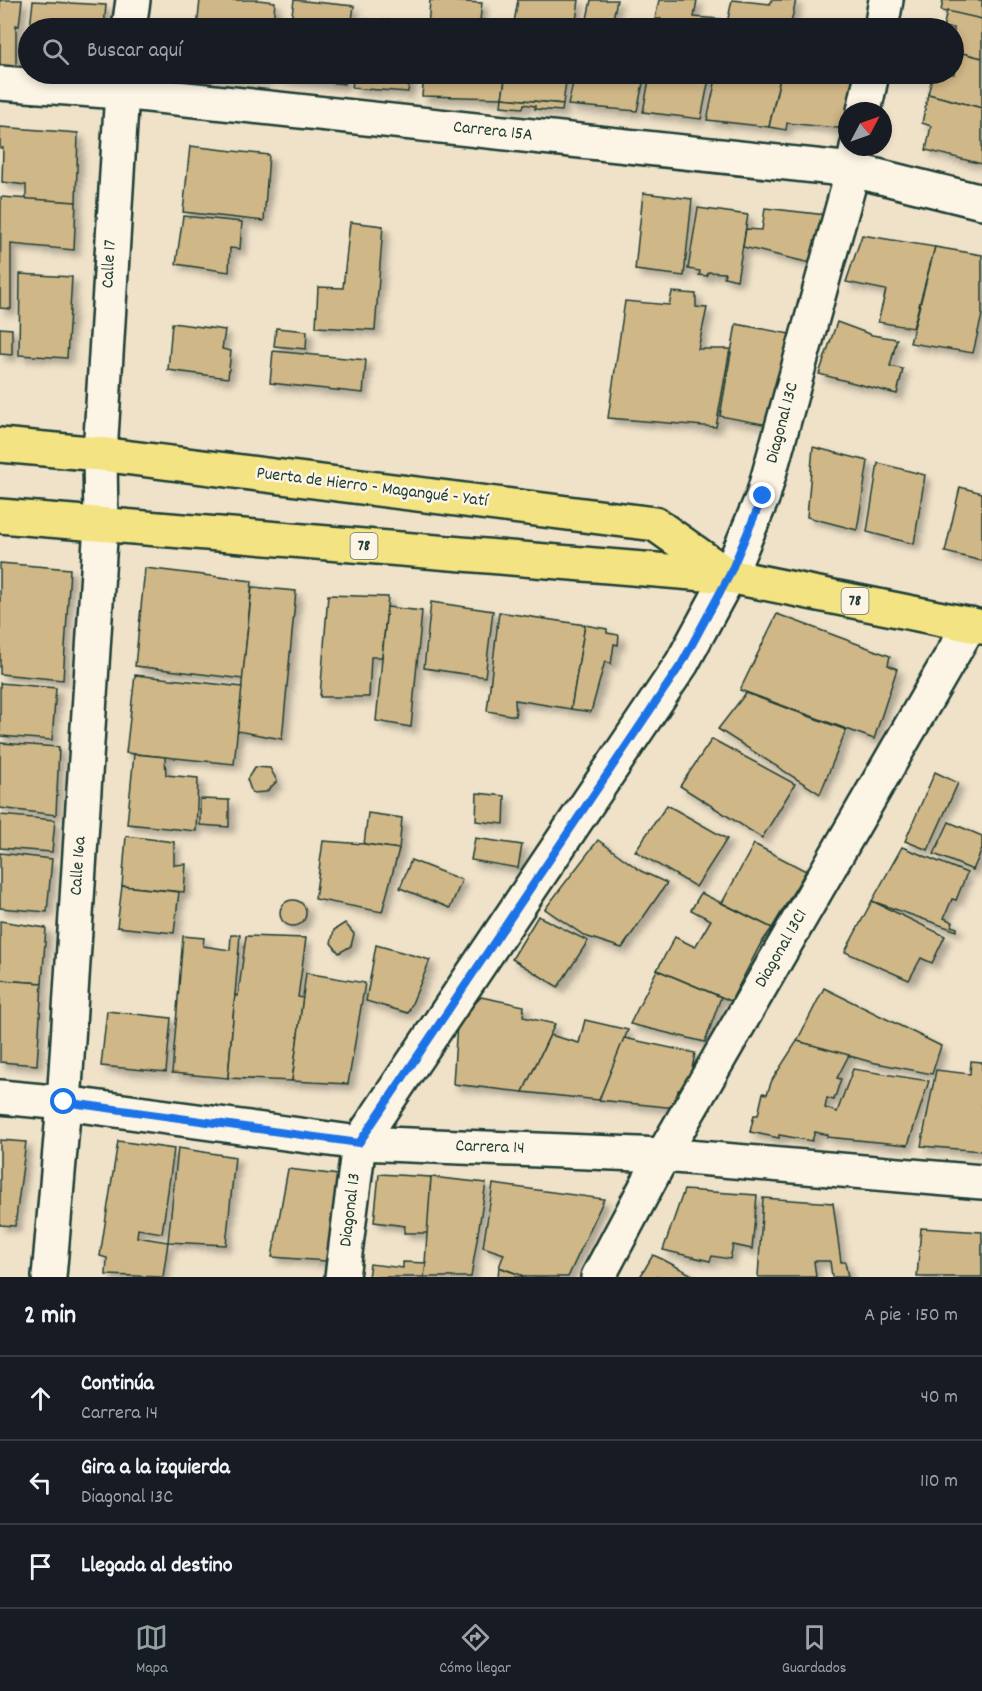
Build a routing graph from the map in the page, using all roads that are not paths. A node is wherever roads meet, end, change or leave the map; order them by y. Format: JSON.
{"nodes":[{"id":1,"x":133,"y":0,"type":"edge"},
{"id":2,"x":886,"y":0,"type":"edge"},
{"id":3,"x":130,"y":18,"type":"edge"},
{"id":4,"x":883,"y":18,"type":"edge"},
{"id":5,"x":0,"y":83,"type":"edge"},
{"id":6,"x":18,"y":83,"type":"edge"},
{"id":7,"x":121,"y":84,"type":"edge"},
{"id":8,"x":131,"y":84,"type":"edge"},
{"id":9,"x":870,"y":84,"type":"edge"},
{"id":10,"x":866,"y":102,"type":"edge"},
{"id":11,"x":855,"y":158,"type":"edge"},
{"id":12,"x":982,"y":202,"type":"edge"},
{"id":13,"x":0,"y":445,"type":"edge"},
{"id":14,"x":99,"y":454,"type":"junction"},
{"id":15,"x":0,"y":516,"type":"edge"},
{"id":16,"x":101,"y":524,"type":"junction"},
{"id":17,"x":729,"y":576,"type":"junction"},
{"id":18,"x":976,"y":625,"type":"edge"},
{"id":19,"x":0,"y":1097,"type":"edge"},
{"id":20,"x":64,"y":1102,"type":"junction"},
{"id":21,"x":359,"y":1143,"type":"junction"},
{"id":22,"x":663,"y":1155,"type":"junction"},
{"id":23,"x":982,"y":1182,"type":"edge"},
{"id":24,"x":49,"y":1277,"type":"edge"},
{"id":25,"x":342,"y":1277,"type":"edge"},
{"id":26,"x":598,"y":1277,"type":"edge"}],
"edges":[{"from":1,"to":3,"type":"street"},
{"from":2,"to":4,"type":"street"},
{"from":5,"to":6,"type":"street","name":"Carrera 15A"},
{"from":7,"to":14,"type":"street","name":"Calle 17"},
{"from":8,"to":11,"type":"street","name":"Carrera 15A"},
{"from":9,"to":10,"type":"street"},
{"from":11,"to":12,"type":"street","name":"Carrera 15A"},
{"from":11,"to":17,"type":"street","name":"Diagonal 13C"},
{"from":13,"to":14,"type":"highway","name":"Puerta de Hierro - Magangué - Yatí","number":"78"},
{"from":14,"to":16,"type":"street","name":"Calle 16a"},
{"from":14,"to":17,"type":"highway","name":"Puerta de Hierro - Magangué - Yatí","number":"78"},
{"from":15,"to":16,"type":"highway","name":"Puerta de Hierro - Magangué - Yatí","number":"78"},
{"from":16,"to":17,"type":"highway","name":"Puerta de Hierro - Magangué - Yatí","number":"78"},
{"from":16,"to":20,"type":"street","name":"Calle 16a"},
{"from":17,"to":18,"type":"highway","name":"Puerta de Hierro - Magangué - Yatí","number":"78"},
{"from":17,"to":21,"type":"street","name":"Diagonal 13C"},
{"from":18,"to":22,"type":"street","name":"Diagonal 13C1"},
{"from":19,"to":20,"type":"street","name":"Carrera 14"},
{"from":20,"to":21,"type":"street","name":"Carrera 14"},
{"from":20,"to":24,"type":"street","name":"Calle 16a"},
{"from":21,"to":22,"type":"street","name":"Carrera 14"},
{"from":21,"to":25,"type":"street","name":"Diagonal 13"},
{"from":22,"to":23,"type":"street","name":"Carrera 14"},
{"from":22,"to":26,"type":"street","name":"Diagonal 13C1"}]}
